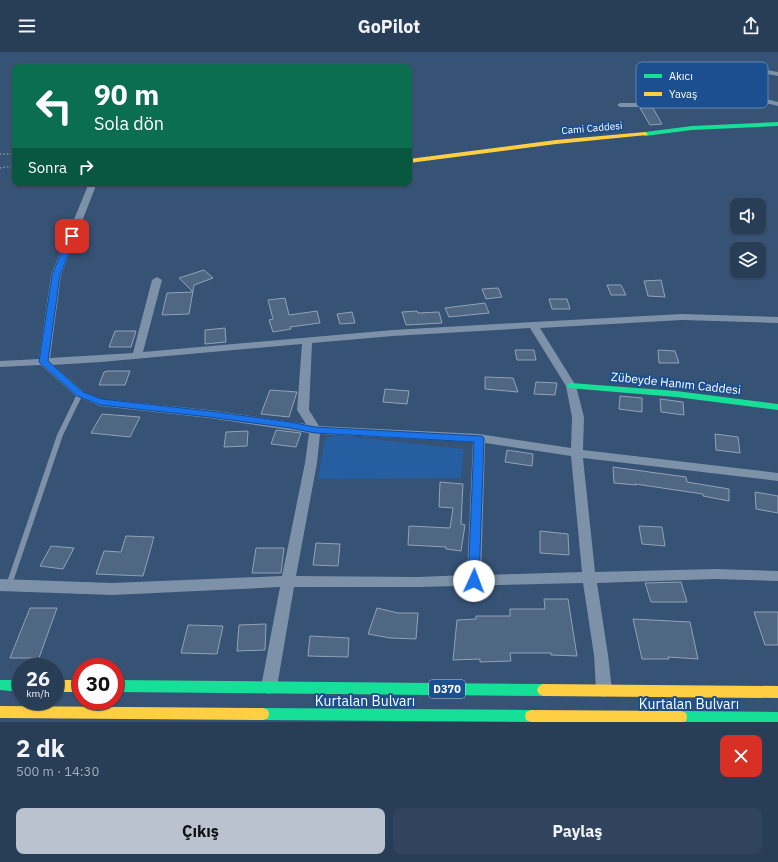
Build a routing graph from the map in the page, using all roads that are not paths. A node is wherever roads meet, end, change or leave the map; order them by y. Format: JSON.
{"nodes":[{"id":1,"x":768,"y":72,"type":"edge"},
{"id":2,"x":778,"y":74,"type":"edge"},
{"id":3,"x":768,"y":102,"type":"edge"},
{"id":4,"x":778,"y":104,"type":"edge"},
{"id":5,"x":620,"y":105,"type":"dead end"},
{"id":6,"x":636,"y":105,"type":"edge"},
{"id":7,"x":778,"y":124,"type":"edge"},
{"id":8,"x":412,"y":161,"type":"edge"},
{"id":9,"x":92,"y":186,"type":"edge"},
{"id":10,"x":157,"y":280,"type":"dead end"},
{"id":11,"x":778,"y":320,"type":"edge"},
{"id":12,"x":533,"y":325,"type":"junction"},
{"id":13,"x":307,"y":340,"type":"junction"},
{"id":14,"x":137,"y":356,"type":"junction"},
{"id":15,"x":44,"y":362,"type":"junction"},
{"id":16,"x":0,"y":364,"type":"edge"},
{"id":17,"x":571,"y":386,"type":"junction"},
{"id":18,"x":80,"y":394,"type":"junction"},
{"id":19,"x":778,"y":407,"type":"edge"},
{"id":20,"x":315,"y":430,"type":"junction"},
{"id":21,"x":479,"y":438,"type":"junction"},
{"id":22,"x":577,"y":453,"type":"junction"},
{"id":23,"x":778,"y":477,"type":"edge"},
{"id":24,"x":778,"y":576,"type":"edge"},
{"id":25,"x":589,"y":578,"type":"junction"},
{"id":26,"x":288,"y":581,"type":"junction"},
{"id":27,"x":474,"y":581,"type":"junction"},
{"id":28,"x":5,"y":585,"type":"edge"},
{"id":29,"x":0,"y":685,"type":"edge"},
{"id":30,"x":12,"y":686,"type":"edge"},
{"id":31,"x":124,"y":686,"type":"edge"},
{"id":32,"x":269,"y":687,"type":"junction"},
{"id":33,"x":604,"y":690,"type":"junction"},
{"id":34,"x":778,"y":692,"type":"edge"},
{"id":35,"x":0,"y":712,"type":"edge"},
{"id":36,"x":188,"y":714,"type":"junction"},
{"id":37,"x":778,"y":718,"type":"edge"},
{"id":38,"x":375,"y":719,"type":"edge"},
{"id":39,"x":709,"y":720,"type":"edge"},
{"id":40,"x":194,"y":722,"type":"edge"}],
"edges":[{"from":1,"to":2,"type":"street"},
{"from":3,"to":4,"type":"street"},
{"from":5,"to":6,"type":"street"},
{"from":7,"to":8,"type":"main road","name":"Cami Caddesi"},
{"from":9,"to":15,"type":"street"},
{"from":10,"to":14,"type":"street"},
{"from":11,"to":12,"type":"street"},
{"from":12,"to":13,"type":"street"},
{"from":12,"to":17,"type":"street"},
{"from":13,"to":14,"type":"street"},
{"from":13,"to":20,"type":"street"},
{"from":14,"to":15,"type":"street"},
{"from":15,"to":16,"type":"street"},
{"from":15,"to":18,"type":"street"},
{"from":17,"to":19,"type":"main road","name":"Zübeyde Hanım Caddesi"},
{"from":17,"to":22,"type":"street"},
{"from":18,"to":20,"type":"street"},
{"from":18,"to":28,"type":"lane"},
{"from":20,"to":21,"type":"street"},
{"from":20,"to":26,"type":"street"},
{"from":21,"to":22,"type":"street"},
{"from":21,"to":27,"type":"street"},
{"from":22,"to":23,"type":"street"},
{"from":22,"to":25,"type":"street"},
{"from":24,"to":25,"type":"street"},
{"from":25,"to":27,"type":"street"},
{"from":25,"to":33,"type":"street"},
{"from":26,"to":27,"type":"street"},
{"from":26,"to":28,"type":"street"},
{"from":26,"to":32,"type":"street"},
{"from":29,"to":30,"type":"main road"},
{"from":31,"to":32,"type":"main road","name":"Kurtalan Bulvarı","number":"D370"},
{"from":32,"to":33,"type":"main road","name":"Kurtalan Bulvarı","number":"D370"},
{"from":33,"to":34,"type":"main road","name":"Kurtalan Bulvarı","number":"D370"},
{"from":35,"to":36,"type":"main road","name":"Kurtalan Bulvarı","number":"D370"},
{"from":36,"to":38,"type":"main road","name":"Kurtalan Bulvarı","number":"D370"},
{"from":36,"to":40,"type":"lane"},
{"from":37,"to":39,"type":"main road","name":"Kurtalan Bulvarı","number":"D370"},
{"from":38,"to":39,"type":"main road","name":"Kurtalan Bulvarı","number":"D370"}]}
